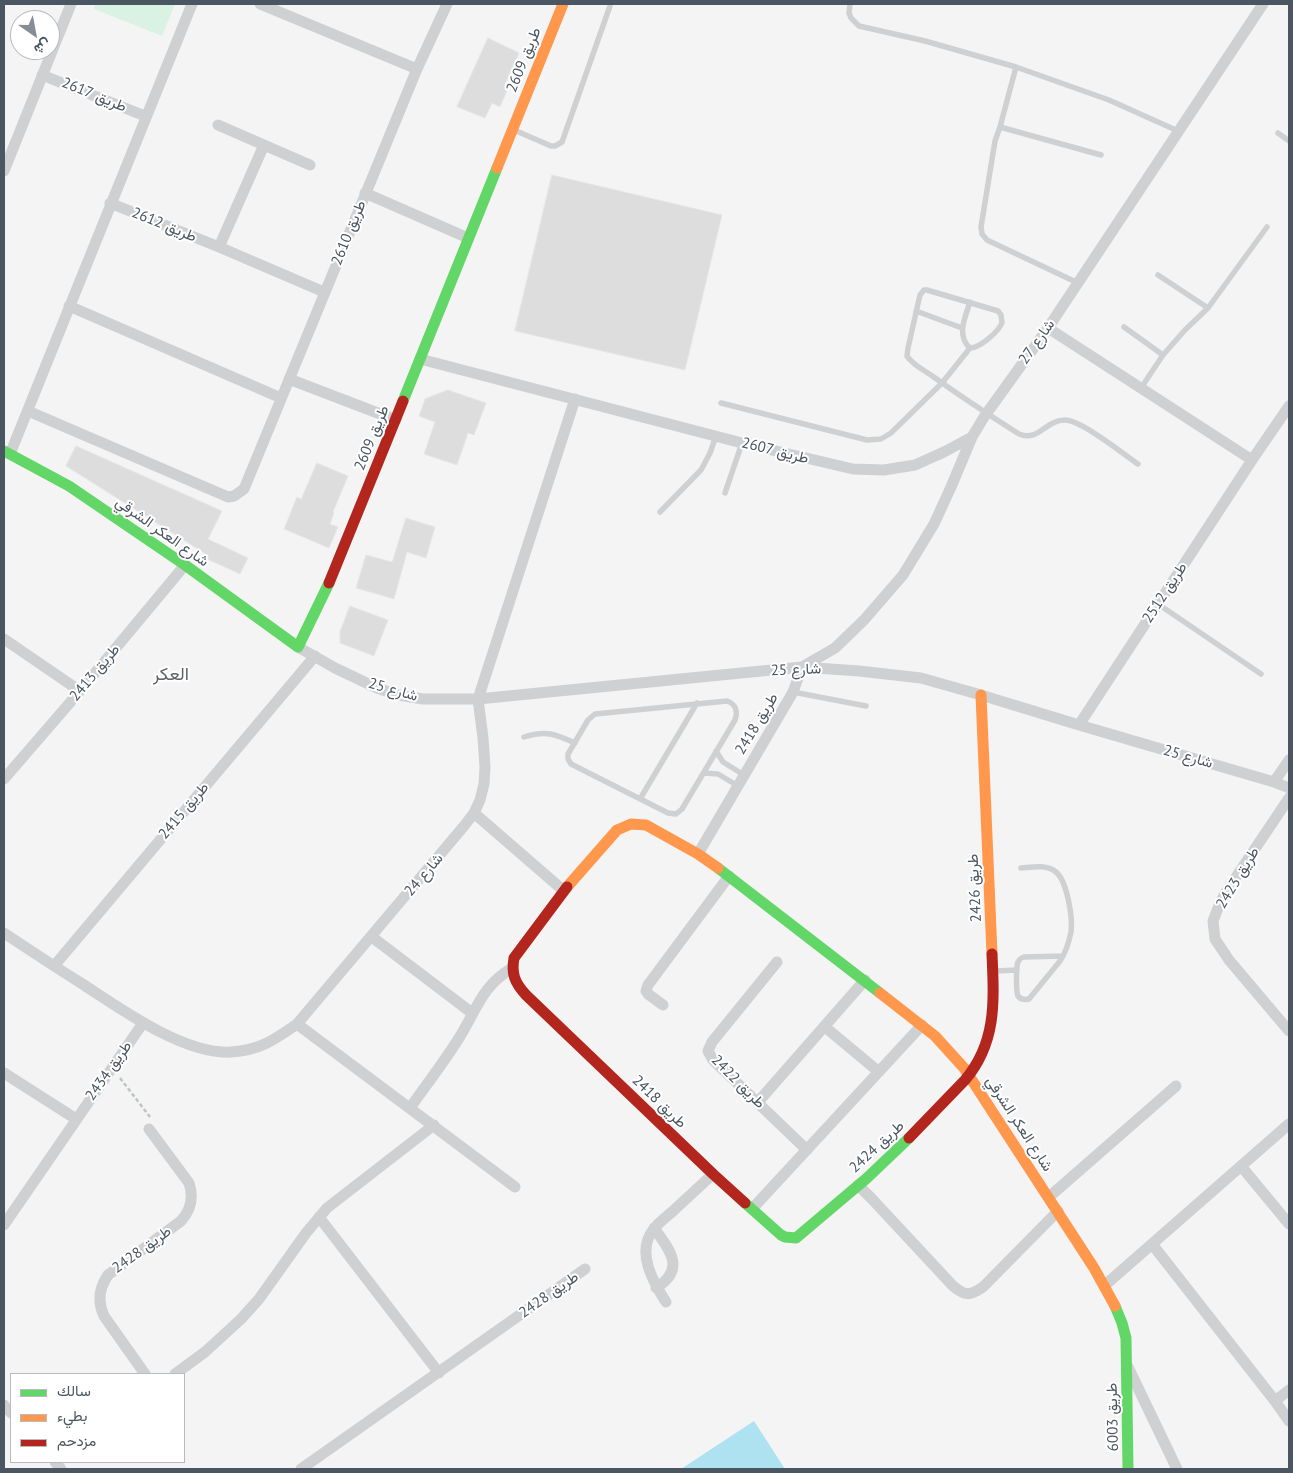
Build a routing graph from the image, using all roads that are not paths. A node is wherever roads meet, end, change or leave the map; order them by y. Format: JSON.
{"nodes":[{"id":1,"x":71,"y":4,"type":"edge"},
{"id":2,"x":192,"y":4,"type":"edge"},
{"id":3,"x":260,"y":4,"type":"edge"},
{"id":4,"x":447,"y":4,"type":"edge"},
{"id":5,"x":563,"y":4,"type":"edge"},
{"id":6,"x":850,"y":4,"type":"edge"},
{"id":7,"x":1263,"y":4,"type":"edge"},
{"id":8,"x":610,"y":6,"type":"dead end"},
{"id":9,"x":1016,"y":66,"type":"junction"},
{"id":10,"x":417,"y":69,"type":"junction"},
{"id":11,"x":42,"y":75,"type":"junction"},
{"id":12,"x":145,"y":116,"type":"junction"},
{"id":13,"x":218,"y":125,"type":"dead end"},
{"id":14,"x":1000,"y":127,"type":"junction"},
{"id":15,"x":512,"y":130,"type":"junction"},
{"id":16,"x":1178,"y":131,"type":"junction"},
{"id":17,"x":1278,"y":133,"type":"dead end"},
{"id":18,"x":1289,"y":141,"type":"edge"},
{"id":19,"x":264,"y":145,"type":"junction"},
{"id":20,"x":1101,"y":155,"type":"dead end"},
{"id":21,"x":310,"y":165,"type":"dead end"},
{"id":22,"x":4,"y":171,"type":"edge"},
{"id":23,"x":365,"y":193,"type":"junction"},
{"id":24,"x":110,"y":203,"type":"junction"},
{"id":25,"x":1267,"y":227,"type":"dead end"},
{"id":26,"x":468,"y":238,"type":"junction"},
{"id":27,"x":219,"y":247,"type":"junction"},
{"id":28,"x":1158,"y":275,"type":"dead end"},
{"id":29,"x":1078,"y":283,"type":"junction"},
{"id":30,"x":324,"y":292,"type":"junction"},
{"id":31,"x":970,"y":302,"type":"junction"},
{"id":32,"x":69,"y":306,"type":"junction"},
{"id":33,"x":1208,"y":308,"type":"junction"},
{"id":34,"x":916,"y":311,"type":"junction"},
{"id":35,"x":1124,"y":327,"type":"dead end"},
{"id":36,"x":962,"y":328,"type":"junction"},
{"id":37,"x":1048,"y":328,"type":"junction"},
{"id":38,"x":970,"y":348,"type":"junction"},
{"id":39,"x":1163,"y":355,"type":"junction"},
{"id":40,"x":420,"y":359,"type":"junction"},
{"id":41,"x":289,"y":378,"type":"junction"},
{"id":42,"x":942,"y":383,"type":"junction"},
{"id":43,"x":1142,"y":388,"type":"junction"},
{"id":44,"x":281,"y":398,"type":"junction"},
{"id":45,"x":575,"y":399,"type":"junction"},
{"id":46,"x":720,"y":403,"type":"dead end"},
{"id":47,"x":1289,"y":406,"type":"edge"},
{"id":48,"x":28,"y":411,"type":"junction"},
{"id":49,"x":987,"y":413,"type":"junction"},
{"id":50,"x":396,"y":420,"type":"junction"},
{"id":51,"x":716,"y":436,"type":"junction"},
{"id":52,"x":972,"y":437,"type":"junction"},
{"id":53,"x":742,"y":443,"type":"junction"},
{"id":54,"x":7,"y":453,"type":"edge"},
{"id":55,"x":1252,"y":460,"type":"junction"},
{"id":56,"x":1138,"y":464,"type":"dead end"},
{"id":57,"x":725,"y":493,"type":"dead end"},
{"id":58,"x":660,"y":512,"type":"dead end"},
{"id":59,"x":185,"y":565,"type":"junction"},
{"id":60,"x":1158,"y":604,"type":"junction"},
{"id":61,"x":4,"y":639,"type":"edge"},
{"id":62,"x":298,"y":647,"type":"junction"},
{"id":63,"x":315,"y":656,"type":"junction"},
{"id":64,"x":802,"y":667,"type":"junction"},
{"id":65,"x":1261,"y":674,"type":"dead end"},
{"id":66,"x":80,"y":691,"type":"junction"},
{"id":67,"x":793,"y":692,"type":"junction"},
{"id":68,"x":981,"y":695,"type":"junction"},
{"id":69,"x":478,"y":699,"type":"junction"},
{"id":70,"x":697,"y":703,"type":"junction"},
{"id":71,"x":866,"y":706,"type":"dead end"},
{"id":72,"x":1078,"y":725,"type":"junction"},
{"id":73,"x":524,"y":737,"type":"dead end"},
{"id":74,"x":575,"y":743,"type":"junction"},
{"id":75,"x":716,"y":751,"type":"junction"},
{"id":76,"x":1289,"y":760,"type":"edge"},
{"id":77,"x":704,"y":773,"type":"junction"},
{"id":78,"x":744,"y":775,"type":"junction"},
{"id":79,"x":4,"y":780,"type":"edge"},
{"id":80,"x":1274,"y":782,"type":"junction"},
{"id":81,"x":738,"y":786,"type":"junction"},
{"id":82,"x":1289,"y":788,"type":"edge"},
{"id":83,"x":1289,"y":798,"type":"edge"},
{"id":84,"x":640,"y":799,"type":"junction"},
{"id":85,"x":474,"y":813,"type":"junction"},
{"id":86,"x":698,"y":854,"type":"junction"},
{"id":87,"x":1021,"y":868,"type":"dead end"},
{"id":88,"x":729,"y":876,"type":"junction"},
{"id":89,"x":564,"y":891,"type":"junction"},
{"id":90,"x":4,"y":933,"type":"edge"},
{"id":91,"x":372,"y":937,"type":"junction"},
{"id":92,"x":1063,"y":956,"type":"junction"},
{"id":93,"x":777,"y":962,"type":"dead end"},
{"id":94,"x":54,"y":966,"type":"junction"},
{"id":95,"x":512,"y":968,"type":"junction"},
{"id":96,"x":1017,"y":970,"type":"junction"},
{"id":97,"x":993,"y":971,"type":"junction"},
{"id":98,"x":865,"y":980,"type":"junction"},
{"id":99,"x":663,"y":1005,"type":"dead end"},
{"id":100,"x":472,"y":1013,"type":"junction"},
{"id":101,"x":143,"y":1023,"type":"junction"},
{"id":102,"x":297,"y":1024,"type":"junction"},
{"id":103,"x":922,"y":1025,"type":"junction"},
{"id":104,"x":824,"y":1026,"type":"junction"},
{"id":105,"x":1289,"y":1031,"type":"edge"},
{"id":106,"x":879,"y":1072,"type":"junction"},
{"id":107,"x":4,"y":1073,"type":"edge"},
{"id":108,"x":969,"y":1075,"type":"junction"},
{"id":109,"x":1176,"y":1086,"type":"dead end"},
{"id":110,"x":758,"y":1102,"type":"junction"},
{"id":111,"x":410,"y":1108,"type":"junction"},
{"id":112,"x":76,"y":1119,"type":"junction"},
{"id":113,"x":1289,"y":1124,"type":"edge"},
{"id":114,"x":434,"y":1125,"type":"junction"},
{"id":115,"x":149,"y":1129,"type":"road end"},
{"id":116,"x":807,"y":1150,"type":"junction"},
{"id":117,"x":1241,"y":1166,"type":"junction"},
{"id":118,"x":713,"y":1174,"type":"junction"},
{"id":119,"x":858,"y":1186,"type":"junction"},
{"id":120,"x":515,"y":1187,"type":"dead end"},
{"id":121,"x":1049,"y":1197,"type":"junction"},
{"id":122,"x":752,"y":1209,"type":"junction"},
{"id":123,"x":8,"y":1210,"type":"edge"},
{"id":124,"x":1058,"y":1211,"type":"junction"},
{"id":125,"x":319,"y":1217,"type":"junction"},
{"id":126,"x":1289,"y":1224,"type":"edge"},
{"id":127,"x":4,"y":1225,"type":"edge"},
{"id":128,"x":654,"y":1228,"type":"junction"},
{"id":129,"x":801,"y":1235,"type":"joint"},
{"id":130,"x":1152,"y":1244,"type":"junction"},
{"id":131,"x":585,"y":1269,"type":"dead end"},
{"id":132,"x":1104,"y":1286,"type":"junction"},
{"id":133,"x":656,"y":1288,"type":"junction"},
{"id":134,"x":666,"y":1302,"type":"dead end"},
{"id":135,"x":1127,"y":1363,"type":"junction"},
{"id":136,"x":439,"y":1372,"type":"junction"},
{"id":137,"x":144,"y":1373,"type":"edge"},
{"id":138,"x":176,"y":1373,"type":"edge"},
{"id":139,"x":1289,"y":1390,"type":"edge"},
{"id":140,"x":1275,"y":1401,"type":"junction"},
{"id":141,"x":1289,"y":1421,"type":"edge"},
{"id":142,"x":301,"y":1469,"type":"edge"},
{"id":143,"x":1128,"y":1469,"type":"edge"},
{"id":144,"x":1177,"y":1469,"type":"edge"}],
"edges":[{"from":1,"to":11,"type":"street","name":"طريق 2617"},
{"from":2,"to":12,"type":"street"},
{"from":3,"to":10,"type":"street"},
{"from":4,"to":10,"type":"street","name":"طريق 2610"},
{"from":5,"to":15,"type":"street","name":"طريق 2609"},
{"from":6,"to":9,"type":"lane"},
{"from":7,"to":16,"type":"street","name":"شارع 27"},
{"from":8,"to":15,"type":"lane"},
{"from":9,"to":14,"type":"lane"},
{"from":9,"to":16,"type":"lane"},
{"from":10,"to":23,"type":"street","name":"طريق 2610"},
{"from":11,"to":12,"type":"street","name":"طريق 2617"},
{"from":11,"to":22,"type":"street","name":"طريق 2617"},
{"from":12,"to":24,"type":"street"},
{"from":13,"to":19,"type":"street"},
{"from":14,"to":20,"type":"lane"},
{"from":14,"to":29,"type":"lane"},
{"from":15,"to":26,"type":"street","name":"طريق 2609"},
{"from":16,"to":29,"type":"street","name":"شارع 27"},
{"from":17,"to":18,"type":"lane"},
{"from":19,"to":21,"type":"street"},
{"from":19,"to":27,"type":"street"},
{"from":23,"to":26,"type":"street"},
{"from":23,"to":30,"type":"street","name":"طريق 2610"},
{"from":24,"to":27,"type":"street","name":"طريق 2612"},
{"from":24,"to":32,"type":"street"},
{"from":25,"to":33,"type":"lane"},
{"from":26,"to":40,"type":"street","name":"طريق 2609"},
{"from":27,"to":30,"type":"street","name":"طريق 2612"},
{"from":28,"to":33,"type":"lane"},
{"from":29,"to":37,"type":"street","name":"شارع 27"},
{"from":30,"to":41,"type":"street","name":"طريق 2610"},
{"from":31,"to":34,"type":"lane"},
{"from":31,"to":36,"type":"lane"},
{"from":31,"to":38,"type":"lane"},
{"from":32,"to":44,"type":"street"},
{"from":32,"to":48,"type":"street"},
{"from":33,"to":39,"type":"lane"},
{"from":34,"to":36,"type":"lane"},
{"from":34,"to":42,"type":"lane"},
{"from":35,"to":39,"type":"lane"},
{"from":36,"to":38,"type":"lane"},
{"from":37,"to":43,"type":"street"},
{"from":37,"to":49,"type":"street","name":"شارع 27"},
{"from":38,"to":42,"type":"lane"},
{"from":39,"to":43,"type":"lane"},
{"from":40,"to":45,"type":"street","name":"طريق 2607"},
{"from":40,"to":50,"type":"street","name":"طريق 2609"},
{"from":41,"to":44,"type":"street","name":"طريق 2610"},
{"from":41,"to":50,"type":"street"},
{"from":42,"to":46,"type":"lane"},
{"from":42,"to":49,"type":"lane"},
{"from":43,"to":55,"type":"street"},
{"from":44,"to":48,"type":"street","name":"طريق 2610"},
{"from":45,"to":51,"type":"street","name":"طريق 2607"},
{"from":45,"to":69,"type":"street"},
{"from":47,"to":55,"type":"street","name":"طريق 2512"},
{"from":48,"to":54,"type":"street"},
{"from":49,"to":52,"type":"street","name":"شارع 27"},
{"from":49,"to":56,"type":"lane"},
{"from":50,"to":62,"type":"street","name":"طريق 2609"},
{"from":51,"to":53,"type":"street","name":"طريق 2607"},
{"from":51,"to":58,"type":"lane"},
{"from":52,"to":53,"type":"street","name":"طريق 2607"},
{"from":52,"to":64,"type":"street","name":"شارع 27"},
{"from":53,"to":57,"type":"lane"},
{"from":54,"to":59,"type":"street","name":"شارع العكر الشرقي"},
{"from":55,"to":60,"type":"street","name":"طريق 2512"},
{"from":59,"to":62,"type":"street","name":"شارع العكر الشرقي"},
{"from":59,"to":66,"type":"street","name":"طريق 2413"},
{"from":60,"to":65,"type":"lane"},
{"from":60,"to":72,"type":"street","name":"طريق 2512"},
{"from":61,"to":66,"type":"street"},
{"from":62,"to":63,"type":"street","name":"شارع 25"},
{"from":63,"to":69,"type":"street","name":"شارع 25"},
{"from":63,"to":94,"type":"street","name":"طريق 2415"},
{"from":64,"to":67,"type":"street","name":"طريق 2418"},
{"from":64,"to":68,"type":"street","name":"شارع 25"},
{"from":64,"to":69,"type":"street","name":"شارع 25"},
{"from":66,"to":79,"type":"street","name":"طريق 2413"},
{"from":67,"to":71,"type":"lane"},
{"from":67,"to":78,"type":"street","name":"طريق 2418"},
{"from":68,"to":72,"type":"street","name":"شارع 25"},
{"from":68,"to":97,"type":"street","name":"طريق 2426"},
{"from":69,"to":85,"type":"street","name":"شارع 24"},
{"from":70,"to":74,"type":"lane"},
{"from":70,"to":75,"type":"lane"},
{"from":70,"to":84,"type":"lane"},
{"from":72,"to":80,"type":"street","name":"شارع 25"},
{"from":73,"to":74,"type":"lane"},
{"from":74,"to":84,"type":"lane"},
{"from":75,"to":77,"type":"lane"},
{"from":75,"to":78,"type":"lane"},
{"from":76,"to":80,"type":"street"},
{"from":77,"to":81,"type":"lane"},
{"from":77,"to":84,"type":"lane"},
{"from":78,"to":81,"type":"street","name":"طريق 2418"},
{"from":80,"to":82,"type":"street","name":"شارع 25"},
{"from":81,"to":86,"type":"street","name":"طريق 2418"},
{"from":83,"to":105,"type":"street","name":"طريق 2423"},
{"from":85,"to":89,"type":"street"},
{"from":85,"to":91,"type":"street","name":"شارع 24"},
{"from":86,"to":88,"type":"street","name":"شارع العكر الشرقي"},
{"from":86,"to":89,"type":"street"},
{"from":87,"to":92,"type":"lane"},
{"from":88,"to":98,"type":"street","name":"شارع العكر الشرقي"},
{"from":88,"to":99,"type":"street"},
{"from":89,"to":95,"type":"street"},
{"from":90,"to":94,"type":"street","name":"شارع 24"},
{"from":91,"to":100,"type":"street"},
{"from":91,"to":102,"type":"street","name":"شارع 24"},
{"from":92,"to":96,"type":"lane"},
{"from":92,"to":96,"type":"lane"},
{"from":93,"to":110,"type":"street","name":"طريق 2422"},
{"from":94,"to":101,"type":"street","name":"شارع 24"},
{"from":95,"to":100,"type":"street"},
{"from":95,"to":118,"type":"street","name":"طريق 2418"},
{"from":96,"to":97,"type":"lane"},
{"from":97,"to":108,"type":"street","name":"طريق 2426"},
{"from":98,"to":103,"type":"street","name":"شارع العكر الشرقي"},
{"from":98,"to":104,"type":"street"},
{"from":100,"to":111,"type":"street"},
{"from":101,"to":102,"type":"street","name":"شارع 24"},
{"from":101,"to":112,"type":"street","name":"طريق 2434"},
{"from":102,"to":111,"type":"street"},
{"from":103,"to":106,"type":"street"},
{"from":103,"to":108,"type":"street","name":"شارع العكر الشرقي"},
{"from":104,"to":106,"type":"street"},
{"from":104,"to":110,"type":"street"},
{"from":106,"to":116,"type":"street"},
{"from":107,"to":112,"type":"street"},
{"from":108,"to":119,"type":"street","name":"طريق 2424"},
{"from":108,"to":121,"type":"street","name":"شارع العكر الشرقي"},
{"from":109,"to":121,"type":"street"},
{"from":110,"to":116,"type":"street","name":"طريق 2422"},
{"from":111,"to":114,"type":"street"},
{"from":112,"to":123,"type":"street","name":"طريق 2434"},
{"from":113,"to":117,"type":"street"},
{"from":114,"to":120,"type":"street"},
{"from":114,"to":125,"type":"street"},
{"from":115,"to":137,"type":"street","name":"طريق 2428"},
{"from":116,"to":122,"type":"street"},
{"from":117,"to":126,"type":"street"},
{"from":117,"to":130,"type":"street"},
{"from":118,"to":122,"type":"street","name":"طريق 2418"},
{"from":118,"to":128,"type":"street"},
{"from":119,"to":124,"type":"street"},
{"from":119,"to":129,"type":"street","name":"طريق 2424"},
{"from":121,"to":124,"type":"street","name":"شارع العكر الشرقي"},
{"from":122,"to":129,"type":"street","name":"طريق 2418"},
{"from":123,"to":127,"type":"street","name":"طريق 2434"},
{"from":124,"to":132,"type":"street","name":"شارع العكر الشرقي"},
{"from":125,"to":136,"type":"street"},
{"from":125,"to":138,"type":"street"},
{"from":128,"to":133,"type":"street"},
{"from":128,"to":133,"type":"street"},
{"from":130,"to":132,"type":"street"},
{"from":130,"to":140,"type":"street"},
{"from":131,"to":136,"type":"street","name":"طريق 2428"},
{"from":132,"to":135,"type":"street","name":"شارع العكر الشرقي"},
{"from":133,"to":134,"type":"street"},
{"from":135,"to":143,"type":"street","name":"طريق 6003"},
{"from":135,"to":144,"type":"street","name":"شارع العكر الشرقي"},
{"from":136,"to":142,"type":"street","name":"طريق 2428"},
{"from":139,"to":140,"type":"street"},
{"from":140,"to":141,"type":"street"}]}
